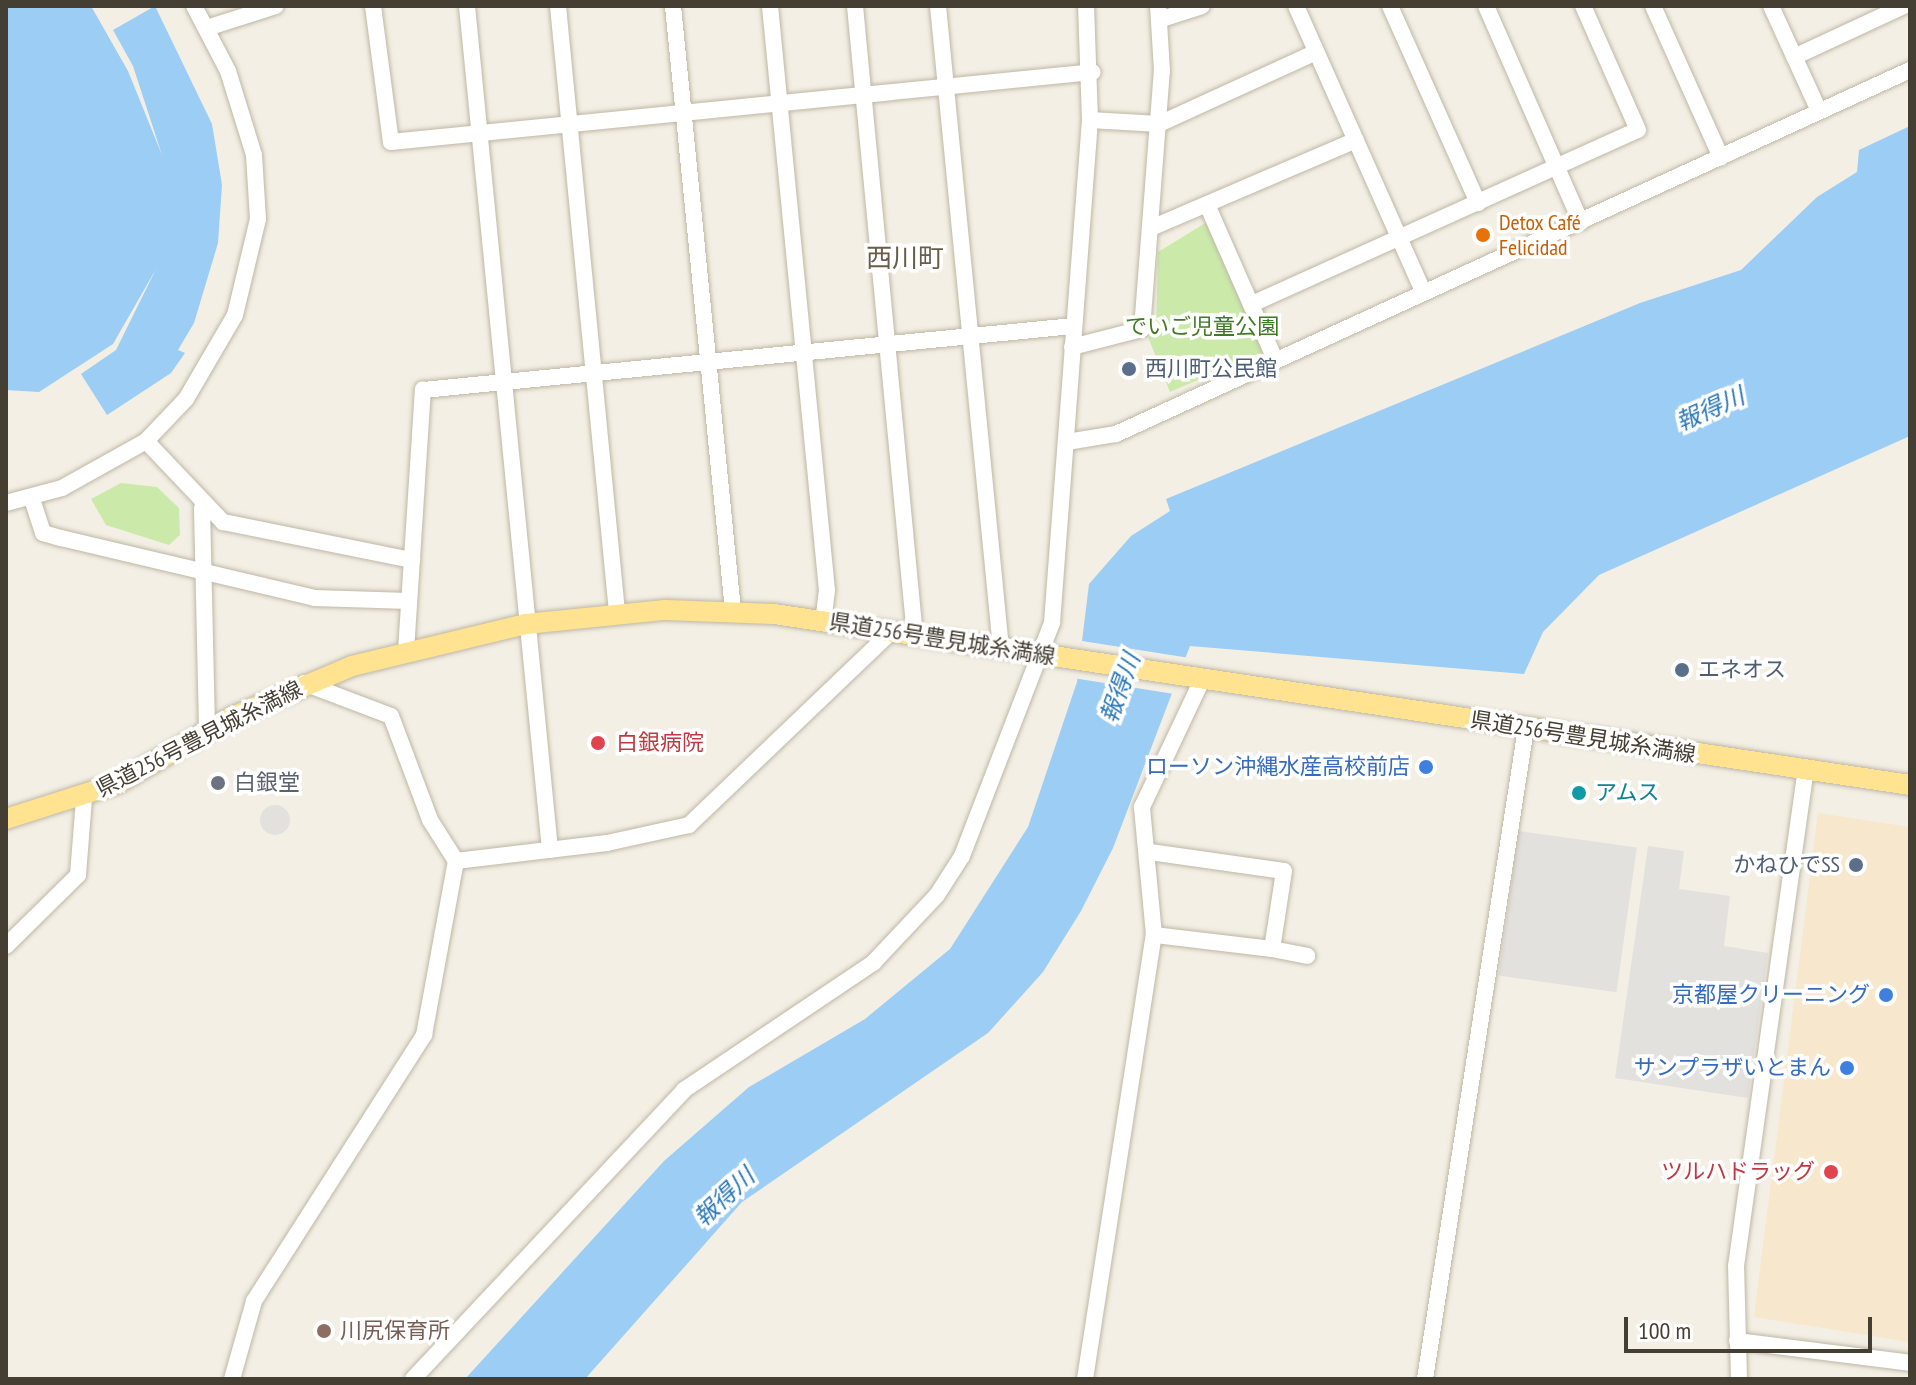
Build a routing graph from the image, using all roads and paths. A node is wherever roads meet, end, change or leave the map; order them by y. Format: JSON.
{"nodes":[{"id":1,"x":194,"y":6,"type":"edge"},
{"id":2,"x":276,"y":6,"type":"edge"},
{"id":3,"x":373,"y":6,"type":"edge"},
{"id":4,"x":467,"y":6,"type":"edge"},
{"id":5,"x":558,"y":6,"type":"edge"},
{"id":6,"x":673,"y":6,"type":"edge"},
{"id":7,"x":770,"y":6,"type":"edge"},
{"id":8,"x":855,"y":6,"type":"edge"},
{"id":9,"x":938,"y":6,"type":"edge"},
{"id":10,"x":1086,"y":6,"type":"edge"},
{"id":11,"x":1202,"y":6,"type":"edge"},
{"id":12,"x":1296,"y":6,"type":"edge"},
{"id":13,"x":1390,"y":6,"type":"edge"},
{"id":14,"x":1486,"y":6,"type":"edge"},
{"id":15,"x":1583,"y":6,"type":"edge"},
{"id":16,"x":1653,"y":6,"type":"edge"},
{"id":17,"x":1771,"y":6,"type":"edge"},
{"id":18,"x":1904,"y":6,"type":"edge"},
{"id":19,"x":1159,"y":13,"type":"edge"},
{"id":20,"x":1872,"y":13,"type":"edge"},
{"id":21,"x":207,"y":28,"type":"junction"},
{"id":22,"x":1316,"y":52,"type":"junction"},
{"id":23,"x":1794,"y":57,"type":"junction"},
{"id":24,"x":1910,"y":70,"type":"edge"},
{"id":25,"x":1093,"y":72,"type":"junction"},
{"id":26,"x":946,"y":86,"type":"junction"},
{"id":27,"x":863,"y":94,"type":"junction"},
{"id":28,"x":779,"y":103,"type":"junction"},
{"id":29,"x":1819,"y":111,"type":"junction"},
{"id":30,"x":684,"y":112,"type":"junction"},
{"id":31,"x":1090,"y":120,"type":"junction"},
{"id":32,"x":570,"y":124,"type":"junction"},
{"id":33,"x":1159,"y":124,"type":"junction"},
{"id":34,"x":479,"y":133,"type":"junction"},
{"id":35,"x":1356,"y":140,"type":"junction"},
{"id":36,"x":1721,"y":157,"type":"junction"},
{"id":37,"x":1557,"y":166,"type":"junction"},
{"id":38,"x":1478,"y":203,"type":"junction"},
{"id":39,"x":1209,"y":209,"type":"junction"},
{"id":40,"x":1581,"y":222,"type":"junction"},
{"id":41,"x":1151,"y":228,"type":"junction"},
{"id":42,"x":1399,"y":238,"type":"junction"},
{"id":43,"x":1424,"y":293,"type":"junction"},
{"id":44,"x":1252,"y":304,"type":"junction"},
{"id":45,"x":1073,"y":326,"type":"junction"},
{"id":46,"x":970,"y":336,"type":"junction"},
{"id":47,"x":887,"y":345,"type":"junction"},
{"id":48,"x":1072,"y":347,"type":"junction"},
{"id":49,"x":802,"y":353,"type":"junction"},
{"id":50,"x":1275,"y":359,"type":"junction"},
{"id":51,"x":708,"y":362,"type":"junction"},
{"id":52,"x":594,"y":374,"type":"junction"},
{"id":53,"x":503,"y":383,"type":"junction"},
{"id":54,"x":146,"y":441,"type":"junction"},
{"id":55,"x":1067,"y":442,"type":"junction"},
{"id":56,"x":32,"y":499,"type":"junction"},
{"id":57,"x":6,"y":503,"type":"edge"},
{"id":58,"x":202,"y":508,"type":"junction"},
{"id":59,"x":412,"y":560,"type":"junction"},
{"id":60,"x":199,"y":567,"type":"junction"},
{"id":61,"x":409,"y":601,"type":"junction"},
{"id":62,"x":733,"y":610,"type":"junction"},
{"id":63,"x":617,"y":612,"type":"junction"},
{"id":64,"x":823,"y":622,"type":"junction"},
{"id":65,"x":526,"y":624,"type":"junction"},
{"id":66,"x":891,"y":632,"type":"junction"},
{"id":67,"x":915,"y":636,"type":"junction"},
{"id":68,"x":1001,"y":649,"type":"junction"},
{"id":69,"x":406,"y":651,"type":"junction"},
{"id":70,"x":1045,"y":655,"type":"junction"},
{"id":71,"x":1196,"y":677,"type":"junction"},
{"id":72,"x":304,"y":683,"type":"junction"},
{"id":73,"x":1526,"y":728,"type":"junction"},
{"id":74,"x":207,"y":731,"type":"junction"},
{"id":75,"x":1806,"y":771,"type":"junction"},
{"id":76,"x":1910,"y":785,"type":"edge"},
{"id":77,"x":84,"y":798,"type":"junction"},
{"id":78,"x":6,"y":819,"type":"edge"},
{"id":79,"x":550,"y":850,"type":"junction"},
{"id":80,"x":1150,"y":852,"type":"junction"},
{"id":81,"x":456,"y":861,"type":"junction"},
{"id":82,"x":1154,"y":935,"type":"junction"},
{"id":83,"x":6,"y":946,"type":"edge"},
{"id":84,"x":1272,"y":949,"type":"junction"},
{"id":85,"x":1307,"y":956,"type":"dead end"},
{"id":86,"x":1737,"y":1341,"type":"junction"},
{"id":87,"x":1910,"y":1363,"type":"edge"},
{"id":88,"x":232,"y":1379,"type":"edge"},
{"id":89,"x":413,"y":1379,"type":"edge"},
{"id":90,"x":1085,"y":1379,"type":"edge"},
{"id":91,"x":1425,"y":1379,"type":"edge"},
{"id":92,"x":1739,"y":1379,"type":"edge"}],
"edges":[{"from":1,"to":21,"type":"street"},
{"from":2,"to":21,"type":"street"},
{"from":3,"to":34,"type":"street"},
{"from":4,"to":34,"type":"street"},
{"from":5,"to":32,"type":"street"},
{"from":6,"to":30,"type":"street"},
{"from":7,"to":28,"type":"street"},
{"from":8,"to":27,"type":"street"},
{"from":9,"to":26,"type":"street"},
{"from":10,"to":25,"type":"street"},
{"from":11,"to":19,"type":"street"},
{"from":12,"to":22,"type":"street"},
{"from":13,"to":38,"type":"street"},
{"from":14,"to":37,"type":"street"},
{"from":15,"to":37,"type":"street"},
{"from":16,"to":36,"type":"street"},
{"from":17,"to":23,"type":"street"},
{"from":18,"to":20,"type":"street"},
{"from":19,"to":33,"type":"street"},
{"from":20,"to":23,"type":"street"},
{"from":21,"to":54,"type":"street"},
{"from":22,"to":33,"type":"street"},
{"from":22,"to":35,"type":"street"},
{"from":23,"to":29,"type":"street"},
{"from":24,"to":29,"type":"street"},
{"from":25,"to":26,"type":"street"},
{"from":25,"to":31,"type":"street"},
{"from":26,"to":27,"type":"street"},
{"from":26,"to":46,"type":"street"},
{"from":27,"to":28,"type":"street"},
{"from":27,"to":47,"type":"street"},
{"from":28,"to":30,"type":"street"},
{"from":28,"to":49,"type":"street"},
{"from":29,"to":36,"type":"street"},
{"from":30,"to":32,"type":"street"},
{"from":30,"to":51,"type":"street"},
{"from":31,"to":33,"type":"street"},
{"from":31,"to":45,"type":"street"},
{"from":32,"to":34,"type":"street"},
{"from":32,"to":52,"type":"street"},
{"from":33,"to":41,"type":"street"},
{"from":34,"to":53,"type":"street"},
{"from":35,"to":39,"type":"street"},
{"from":35,"to":42,"type":"street"},
{"from":36,"to":40,"type":"street"},
{"from":37,"to":38,"type":"street"},
{"from":37,"to":40,"type":"street"},
{"from":38,"to":42,"type":"street"},
{"from":39,"to":41,"type":"street"},
{"from":39,"to":44,"type":"street"},
{"from":40,"to":43,"type":"street"},
{"from":41,"to":48,"type":"street"},
{"from":42,"to":43,"type":"street"},
{"from":42,"to":44,"type":"street"},
{"from":43,"to":50,"type":"street"},
{"from":44,"to":50,"type":"street"},
{"from":45,"to":46,"type":"street"},
{"from":45,"to":48,"type":"street"},
{"from":46,"to":47,"type":"street"},
{"from":46,"to":68,"type":"street"},
{"from":47,"to":49,"type":"street"},
{"from":47,"to":67,"type":"street"},
{"from":48,"to":55,"type":"street"},
{"from":49,"to":51,"type":"street"},
{"from":49,"to":64,"type":"street"},
{"from":50,"to":55,"type":"street"},
{"from":51,"to":52,"type":"street"},
{"from":51,"to":62,"type":"street"},
{"from":52,"to":53,"type":"street"},
{"from":52,"to":63,"type":"street"},
{"from":53,"to":59,"type":"street"},
{"from":53,"to":65,"type":"street"},
{"from":54,"to":56,"type":"street"},
{"from":54,"to":58,"type":"street"},
{"from":55,"to":70,"type":"street"},
{"from":56,"to":57,"type":"street"},
{"from":56,"to":60,"type":"street"},
{"from":58,"to":59,"type":"street"},
{"from":58,"to":60,"type":"street"},
{"from":59,"to":61,"type":"street"},
{"from":60,"to":61,"type":"street"},
{"from":60,"to":74,"type":"street"},
{"from":61,"to":69,"type":"street"},
{"from":62,"to":63,"type":"main road","name":"県道256号豊見城糸満線"},
{"from":62,"to":64,"type":"main road","name":"県道256号豊見城糸満線"},
{"from":63,"to":65,"type":"main road","name":"県道256号豊見城糸満線"},
{"from":64,"to":66,"type":"main road","name":"県道256号豊見城糸満線"},
{"from":65,"to":69,"type":"main road","name":"県道256号豊見城糸満線"},
{"from":65,"to":79,"type":"street"},
{"from":66,"to":67,"type":"main road","name":"県道256号豊見城糸満線"},
{"from":66,"to":79,"type":"street"},
{"from":67,"to":68,"type":"main road","name":"県道256号豊見城糸満線"},
{"from":68,"to":70,"type":"main road","name":"県道256号豊見城糸満線"},
{"from":69,"to":72,"type":"main road","name":"県道256号豊見城糸満線"},
{"from":70,"to":71,"type":"main road","name":"県道256号豊見城糸満線"},
{"from":70,"to":89,"type":"street"},
{"from":71,"to":73,"type":"main road","name":"県道256号豊見城糸満線"},
{"from":71,"to":80,"type":"street"},
{"from":72,"to":74,"type":"main road","name":"県道256号豊見城糸満線"},
{"from":72,"to":81,"type":"street"},
{"from":73,"to":75,"type":"main road","name":"県道256号豊見城糸満線"},
{"from":73,"to":91,"type":"street"},
{"from":74,"to":77,"type":"main road","name":"県道256号豊見城糸満線"},
{"from":75,"to":76,"type":"main road","name":"県道256号豊見城糸満線"},
{"from":75,"to":86,"type":"street"},
{"from":77,"to":78,"type":"main road","name":"県道256号豊見城糸満線"},
{"from":77,"to":83,"type":"street"},
{"from":79,"to":81,"type":"street"},
{"from":80,"to":82,"type":"street"},
{"from":80,"to":84,"type":"street"},
{"from":81,"to":88,"type":"street"},
{"from":82,"to":84,"type":"street"},
{"from":82,"to":90,"type":"street"},
{"from":84,"to":85,"type":"street"},
{"from":86,"to":87,"type":"street"},
{"from":86,"to":92,"type":"street"}]}
